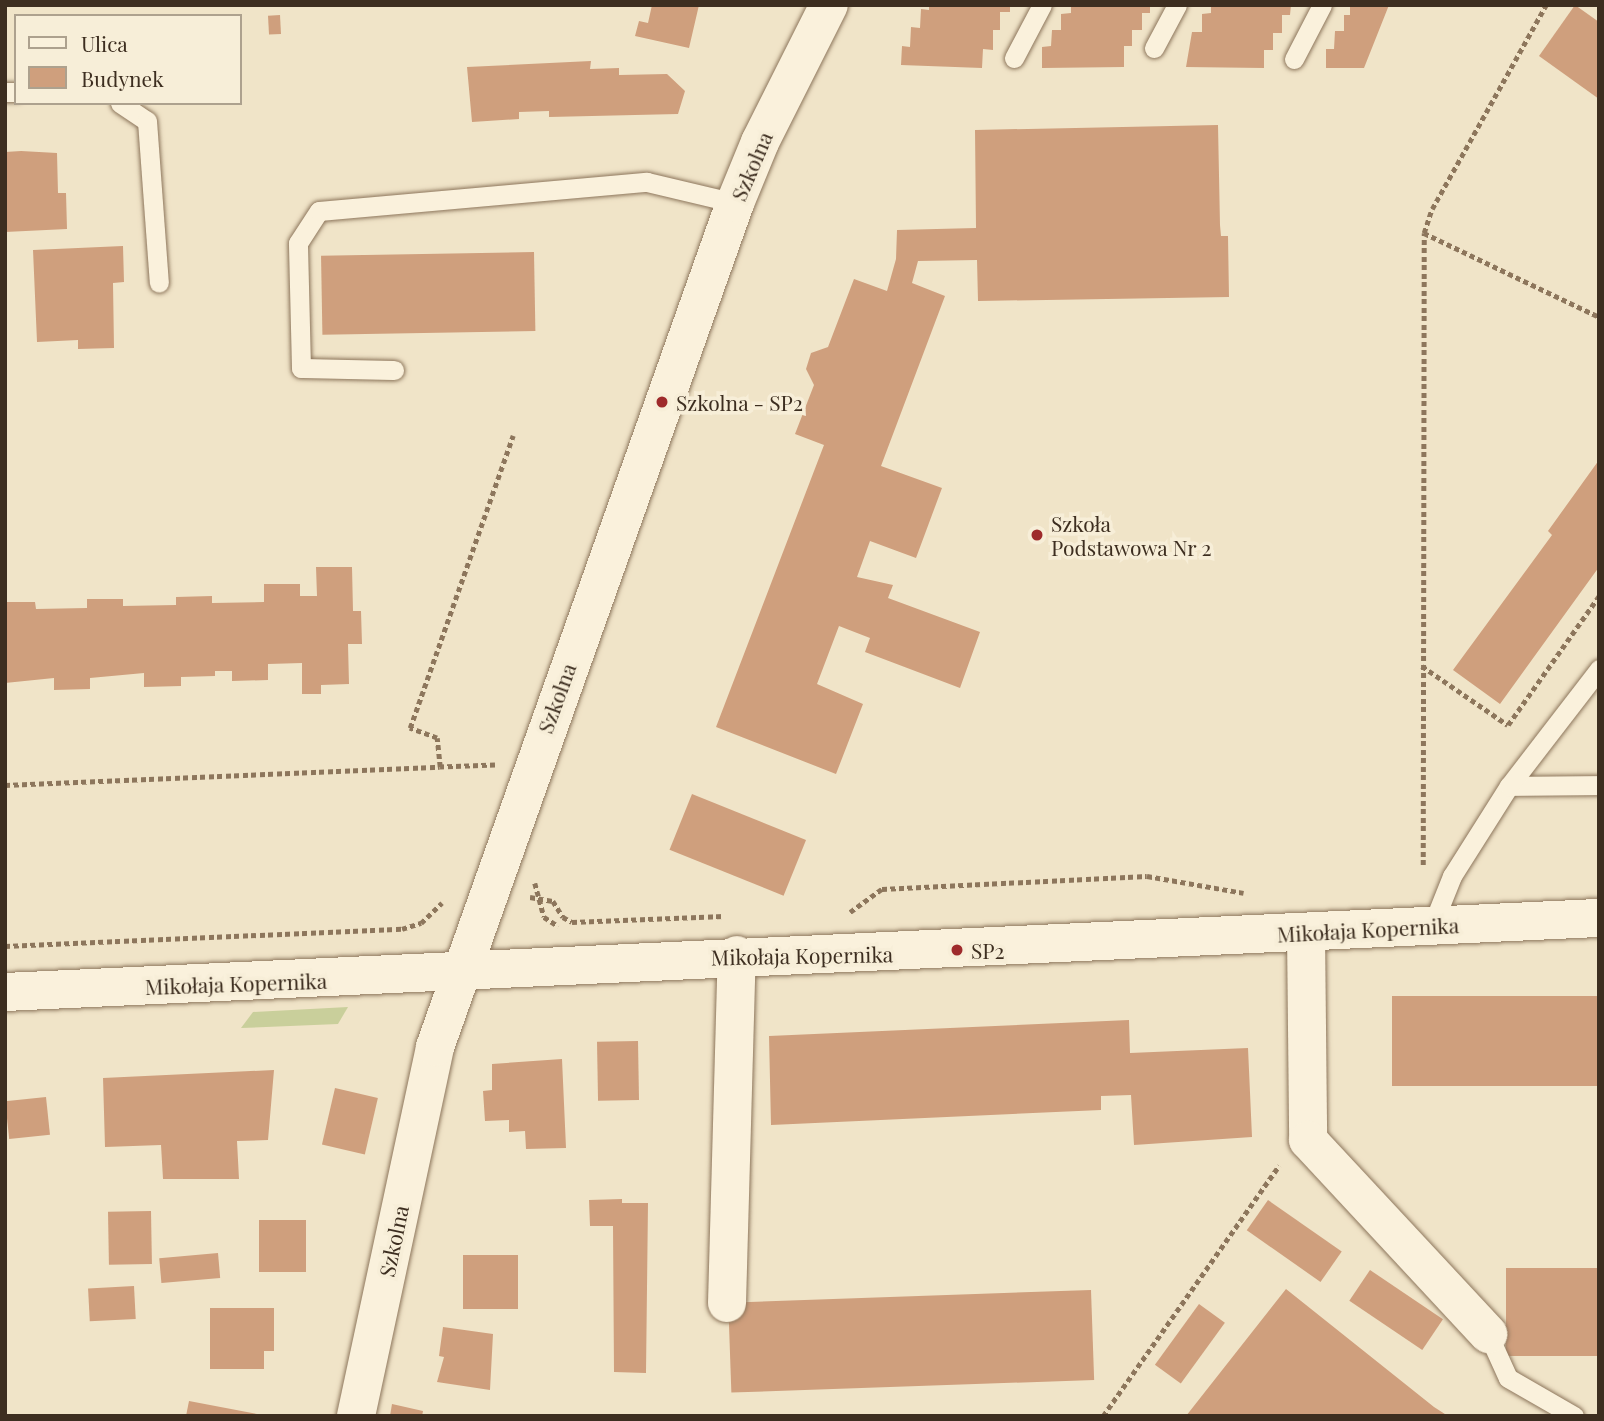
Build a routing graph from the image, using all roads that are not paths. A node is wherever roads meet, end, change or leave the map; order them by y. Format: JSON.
{"nodes":[{"id":1,"x":829,"y":5,"type":"edge"},
{"id":2,"x":1042,"y":5,"type":"edge"},
{"id":3,"x":1177,"y":5,"type":"edge"},
{"id":4,"x":1322,"y":5,"type":"edge"},
{"id":5,"x":1154,"y":48,"type":"dead end"},
{"id":6,"x":1014,"y":58,"type":"dead end"},
{"id":7,"x":1294,"y":59,"type":"dead end"},
{"id":8,"x":123,"y":105,"type":"edge"},
{"id":9,"x":735,"y":203,"type":"junction"},
{"id":10,"x":159,"y":284,"type":"dead end"},
{"id":11,"x":394,"y":370,"type":"dead end"},
{"id":12,"x":1599,"y":669,"type":"edge"},
{"id":13,"x":1599,"y":785,"type":"edge"},
{"id":14,"x":1509,"y":786,"type":"junction"},
{"id":15,"x":1599,"y":918,"type":"edge"},
{"id":16,"x":1432,"y":926,"type":"junction"},
{"id":17,"x":1306,"y":932,"type":"junction"},
{"id":18,"x":737,"y":955,"type":"junction"},
{"id":19,"x":461,"y":971,"type":"junction"},
{"id":20,"x":5,"y":992,"type":"edge"},
{"id":21,"x":727,"y":1303,"type":"dead end"},
{"id":22,"x":1488,"y":1334,"type":"joint"},
{"id":23,"x":356,"y":1416,"type":"edge"},
{"id":24,"x":1574,"y":1416,"type":"edge"}],
"edges":[{"from":1,"to":9,"type":"street","name":"Szkolna"},
{"from":2,"to":6,"type":"lane"},
{"from":3,"to":5,"type":"lane"},
{"from":4,"to":7,"type":"lane"},
{"from":8,"to":10,"type":"lane"},
{"from":9,"to":11,"type":"lane"},
{"from":9,"to":19,"type":"street","name":"Szkolna"},
{"from":12,"to":14,"type":"lane"},
{"from":13,"to":14,"type":"lane"},
{"from":14,"to":16,"type":"lane"},
{"from":15,"to":16,"type":"street","name":"Mikołaja Kopernika"},
{"from":16,"to":17,"type":"street","name":"Mikołaja Kopernika"},
{"from":17,"to":18,"type":"street","name":"Mikołaja Kopernika"},
{"from":17,"to":22,"type":"street"},
{"from":18,"to":19,"type":"street","name":"Mikołaja Kopernika"},
{"from":18,"to":21,"type":"street"},
{"from":19,"to":20,"type":"street","name":"Mikołaja Kopernika"},
{"from":19,"to":23,"type":"street","name":"Szkolna"},
{"from":22,"to":24,"type":"lane"}]}
